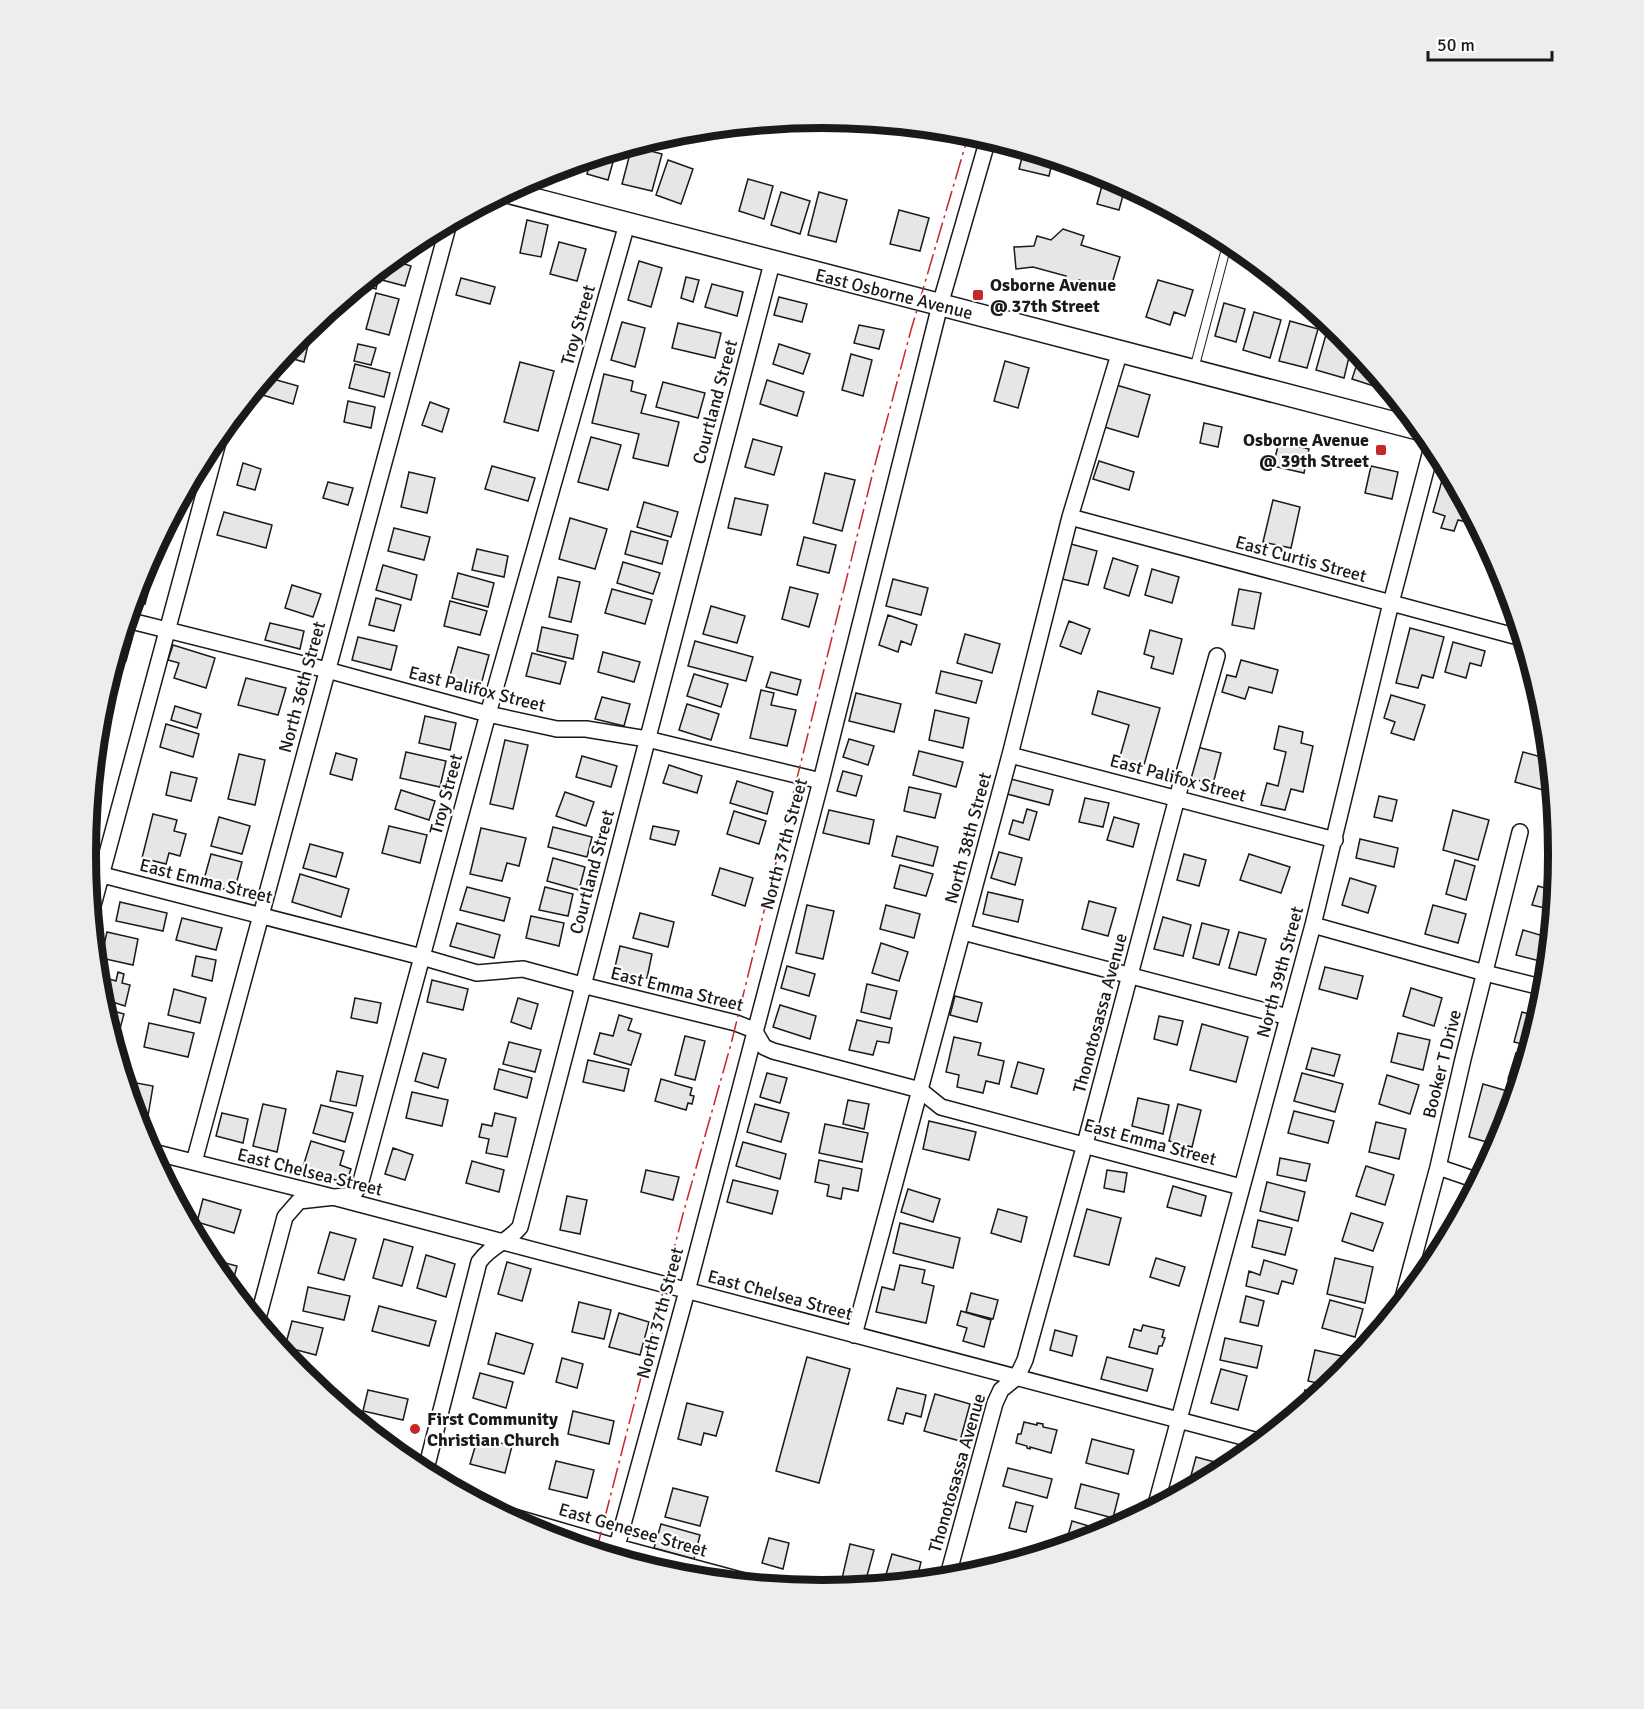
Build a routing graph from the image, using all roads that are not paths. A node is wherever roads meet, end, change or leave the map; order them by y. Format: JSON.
{"nodes":[{"id":1,"x":986,"y":147,"type":"edge"},
{"id":2,"x":519,"y":195,"type":"edge"},
{"id":3,"x":627,"y":224,"type":"junction"},
{"id":4,"x":446,"y":234,"type":"edge"},
{"id":5,"x":1225,"y":251,"type":"edge"},
{"id":6,"x":772,"y":263,"type":"junction"},
{"id":7,"x":940,"y":305,"type":"junction"},
{"id":8,"x":1120,"y":351,"type":"junction"},
{"id":9,"x":1194,"y":370,"type":"junction"},
{"id":10,"x":1408,"y":426,"type":"edge"},
{"id":11,"x":214,"y":457,"type":"edge"},
{"id":12,"x":1429,"y":457,"type":"edge"},
{"id":13,"x":1070,"y":517,"type":"junction"},
{"id":14,"x":1391,"y":603,"type":"junction"},
{"id":15,"x":135,"y":622,"type":"edge"},
{"id":16,"x":168,"y":631,"type":"junction"},
{"id":17,"x":1513,"y":636,"type":"edge"},
{"id":18,"x":1217,"y":656,"type":"dead end"},
{"id":19,"x":327,"y":670,"type":"junction"},
{"id":20,"x":488,"y":714,"type":"junction"},
{"id":21,"x":647,"y":739,"type":"junction"},
{"id":22,"x":1010,"y":755,"type":"junction"},
{"id":23,"x":821,"y":781,"type":"junction"},
{"id":24,"x":1177,"y":798,"type":"junction"},
{"id":25,"x":1520,"y":832,"type":"dead end"},
{"id":26,"x":1335,"y":840,"type":"junction"},
{"id":27,"x":96,"y":865,"type":"edge"},
{"id":28,"x":97,"y":874,"type":"edge"},
{"id":29,"x":260,"y":915,"type":"junction"},
{"id":30,"x":1313,"y":925,"type":"junction"},
{"id":31,"x":963,"y":932,"type":"junction"},
{"id":32,"x":422,"y":957,"type":"junction"},
{"id":33,"x":1485,"y":973,"type":"junction"},
{"id":34,"x":1131,"y":975,"type":"junction"},
{"id":35,"x":582,"y":985,"type":"junction"},
{"id":36,"x":1536,"y":986,"type":"edge"},
{"id":37,"x":1288,"y":1017,"type":"junction"},
{"id":38,"x":754,"y":1030,"type":"junction"},
{"id":39,"x":920,"y":1090,"type":"junction"},
{"id":40,"x":1085,"y":1144,"type":"junction"},
{"id":41,"x":161,"y":1153,"type":"edge"},
{"id":42,"x":194,"y":1162,"type":"junction"},
{"id":43,"x":1438,"y":1167,"type":"junction"},
{"id":44,"x":1472,"y":1179,"type":"edge"},
{"id":45,"x":1241,"y":1187,"type":"junction"},
{"id":46,"x":329,"y":1196,"type":"junction"},
{"id":47,"x":503,"y":1242,"type":"junction"},
{"id":48,"x":1415,"y":1273,"type":"edge"},
{"id":49,"x":687,"y":1291,"type":"junction"},
{"id":50,"x":259,"y":1313,"type":"edge"},
{"id":51,"x":854,"y":1335,"type":"junction"},
{"id":52,"x":1017,"y":1377,"type":"junction"},
{"id":53,"x":1179,"y":1420,"type":"junction"},
{"id":54,"x":1251,"y":1439,"type":"edge"},
{"id":55,"x":427,"y":1463,"type":"edge"},
{"id":56,"x":1158,"y":1498,"type":"edge"},
{"id":57,"x":616,"y":1551,"type":"edge"},
{"id":58,"x":652,"y":1560,"type":"edge"},
{"id":59,"x":683,"y":1567,"type":"edge"},
{"id":60,"x":950,"y":1569,"type":"edge"}],
"edges":[{"from":1,"to":7,"type":"street","name":"North 37th Street"},
{"from":2,"to":3,"type":"street","name":"East Osborne Avenue"},
{"from":3,"to":6,"type":"street","name":"East Osborne Avenue"},
{"from":3,"to":20,"type":"street","name":"Troy Street"},
{"from":4,"to":19,"type":"street","name":"North 36th Street"},
{"from":5,"to":9,"type":"lane"},
{"from":6,"to":7,"type":"street","name":"East Osborne Avenue"},
{"from":6,"to":21,"type":"street","name":"Courtland Street"},
{"from":7,"to":8,"type":"street","name":"East Osborne Avenue"},
{"from":7,"to":23,"type":"street","name":"North 37th Street"},
{"from":8,"to":9,"type":"street","name":"East Osborne Avenue"},
{"from":8,"to":13,"type":"street","name":"North 38th Street"},
{"from":9,"to":10,"type":"street","name":"East Osborne Avenue"},
{"from":11,"to":16,"type":"street"},
{"from":12,"to":14,"type":"street","name":"North 39th Street"},
{"from":13,"to":14,"type":"street","name":"East Curtis Street"},
{"from":13,"to":22,"type":"street","name":"North 38th Street"},
{"from":14,"to":17,"type":"street","name":"East Curtis Street"},
{"from":14,"to":26,"type":"street","name":"North 39th Street"},
{"from":15,"to":16,"type":"street","name":"East Palifox Street"},
{"from":16,"to":19,"type":"street","name":"East Palifox Street"},
{"from":16,"to":27,"type":"street"},
{"from":18,"to":24,"type":"street","name":"Thonotosassa Avenue"},
{"from":19,"to":20,"type":"street","name":"East Palifox Street"},
{"from":19,"to":29,"type":"street","name":"North 36th Street"},
{"from":20,"to":21,"type":"street","name":"East Palifox Street"},
{"from":20,"to":32,"type":"street","name":"Troy Street"},
{"from":21,"to":23,"type":"street","name":"East Palifox Street"},
{"from":21,"to":35,"type":"street","name":"Courtland Street"},
{"from":22,"to":24,"type":"street","name":"East Palifox Street"},
{"from":22,"to":31,"type":"street","name":"North 38th Street"},
{"from":23,"to":38,"type":"street","name":"North 37th Street"},
{"from":24,"to":26,"type":"street","name":"East Palifox Street"},
{"from":24,"to":34,"type":"street","name":"Thonotosassa Avenue"},
{"from":25,"to":33,"type":"street","name":"Booker T Drive"},
{"from":26,"to":30,"type":"street","name":"North 39th Street"},
{"from":28,"to":29,"type":"street","name":"East Emma Street"},
{"from":29,"to":32,"type":"street","name":"East Emma Street"},
{"from":29,"to":42,"type":"street","name":"North 36th Street"},
{"from":30,"to":33,"type":"street"},
{"from":30,"to":37,"type":"street","name":"North 39th Street"},
{"from":31,"to":34,"type":"street"},
{"from":31,"to":39,"type":"street","name":"North 38th Street"},
{"from":32,"to":35,"type":"street","name":"East Emma Street"},
{"from":32,"to":46,"type":"street","name":"Troy Street"},
{"from":33,"to":36,"type":"street"},
{"from":33,"to":43,"type":"street","name":"Booker T Drive"},
{"from":34,"to":37,"type":"street"},
{"from":34,"to":40,"type":"street","name":"Thonotosassa Avenue"},
{"from":35,"to":38,"type":"street","name":"East Emma Street"},
{"from":35,"to":47,"type":"street","name":"Courtland Street"},
{"from":37,"to":45,"type":"street","name":"North 39th Street"},
{"from":38,"to":39,"type":"street","name":"East Emma Street"},
{"from":38,"to":49,"type":"street","name":"North 37th Street"},
{"from":39,"to":40,"type":"street","name":"East Emma Street"},
{"from":39,"to":51,"type":"street","name":"North 38th Street"},
{"from":40,"to":45,"type":"street","name":"East Emma Street"},
{"from":40,"to":52,"type":"street","name":"Thonotosassa Avenue"},
{"from":41,"to":42,"type":"street","name":"East Chelsea Street"},
{"from":42,"to":46,"type":"street","name":"East Chelsea Street"},
{"from":43,"to":44,"type":"street"},
{"from":43,"to":48,"type":"street","name":"Booker T Drive"},
{"from":45,"to":53,"type":"street","name":"North 39th Street"},
{"from":46,"to":47,"type":"street","name":"East Chelsea Street"},
{"from":46,"to":50,"type":"street","name":"Troy Street"},
{"from":47,"to":49,"type":"street","name":"East Chelsea Street"},
{"from":47,"to":55,"type":"street","name":"Courtland Street"},
{"from":49,"to":51,"type":"street","name":"East Chelsea Street"},
{"from":49,"to":57,"type":"street","name":"North 37th Street"},
{"from":51,"to":52,"type":"street","name":"East Chelsea Street"},
{"from":52,"to":53,"type":"street","name":"East Chelsea Street"},
{"from":52,"to":60,"type":"street","name":"Thonotosassa Avenue"},
{"from":53,"to":54,"type":"street","name":"East Chelsea Street"},
{"from":53,"to":56,"type":"street","name":"North 39th Street"},
{"from":58,"to":59,"type":"street","name":"East Genesee Street"}]}
